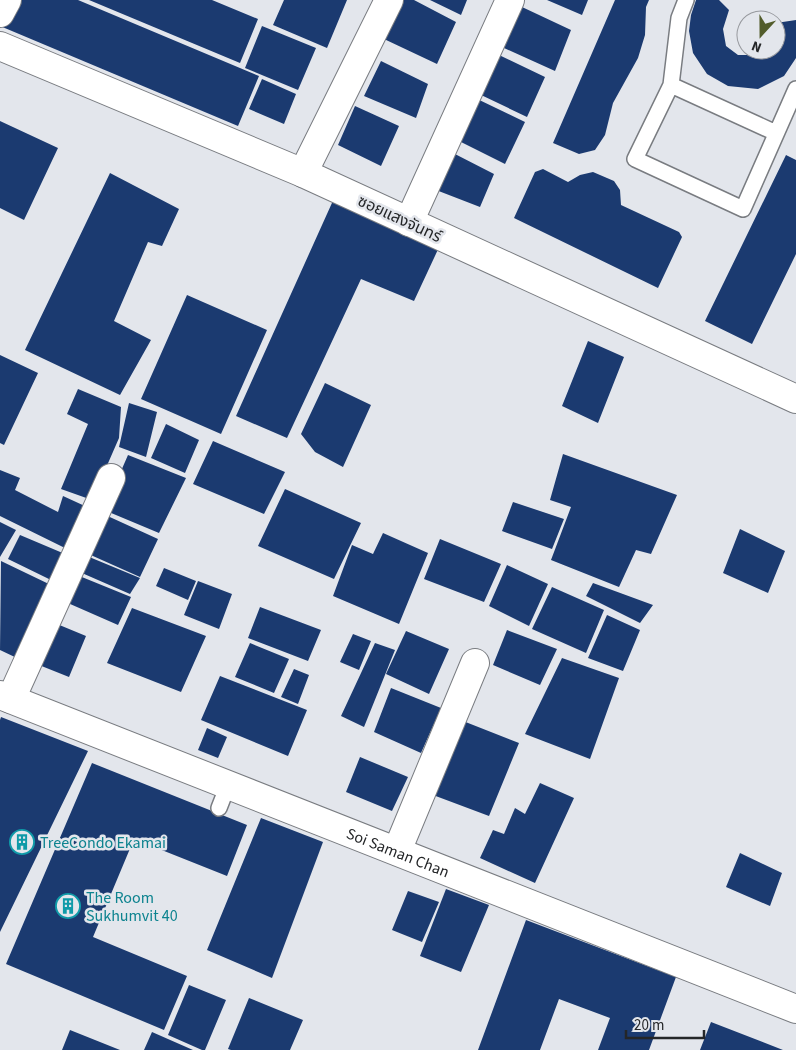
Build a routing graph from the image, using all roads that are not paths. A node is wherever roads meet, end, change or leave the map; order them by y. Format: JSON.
{"nodes":[{"id":1,"x":7,"y":0,"type":"edge"},
{"id":2,"x":389,"y":0,"type":"edge"},
{"id":3,"x":510,"y":0,"type":"edge"},
{"id":4,"x":686,"y":0,"type":"edge"},
{"id":5,"x":0,"y":13,"type":"edge"},
{"id":6,"x":0,"y":46,"type":"edge"},
{"id":7,"x":671,"y":85,"type":"junction"},
{"id":8,"x":796,"y":89,"type":"edge"},
{"id":9,"x":776,"y":133,"type":"junction"},
{"id":10,"x":303,"y":173,"type":"junction"},
{"id":11,"x":409,"y":222,"type":"junction"},
{"id":12,"x":796,"y":399,"type":"edge"},
{"id":13,"x":111,"y":478,"type":"dead end"},
{"id":14,"x":475,"y":663,"type":"dead end"},
{"id":15,"x":6,"y":697,"type":"edge"},
{"id":16,"x":397,"y":851,"type":"junction"},
{"id":17,"x":796,"y":1009,"type":"edge"}],
"edges":[{"from":1,"to":5,"type":"street"},
{"from":2,"to":10,"type":"street"},
{"from":3,"to":11,"type":"street"},
{"from":4,"to":7,"type":"lane"},
{"from":6,"to":10,"type":"street","name":"ซอยแสงจันทร์"},
{"from":7,"to":9,"type":"lane"},
{"from":7,"to":9,"type":"lane"},
{"from":8,"to":9,"type":"lane"},
{"from":10,"to":11,"type":"street","name":"ซอยแสงจันทร์"},
{"from":11,"to":12,"type":"street","name":"ซอยแสงจันทร์"},
{"from":13,"to":15,"type":"street"},
{"from":14,"to":16,"type":"street"},
{"from":15,"to":16,"type":"street","name":"Soi Saman Chan"},
{"from":16,"to":17,"type":"street","name":"Soi Saman Chan"}]}
